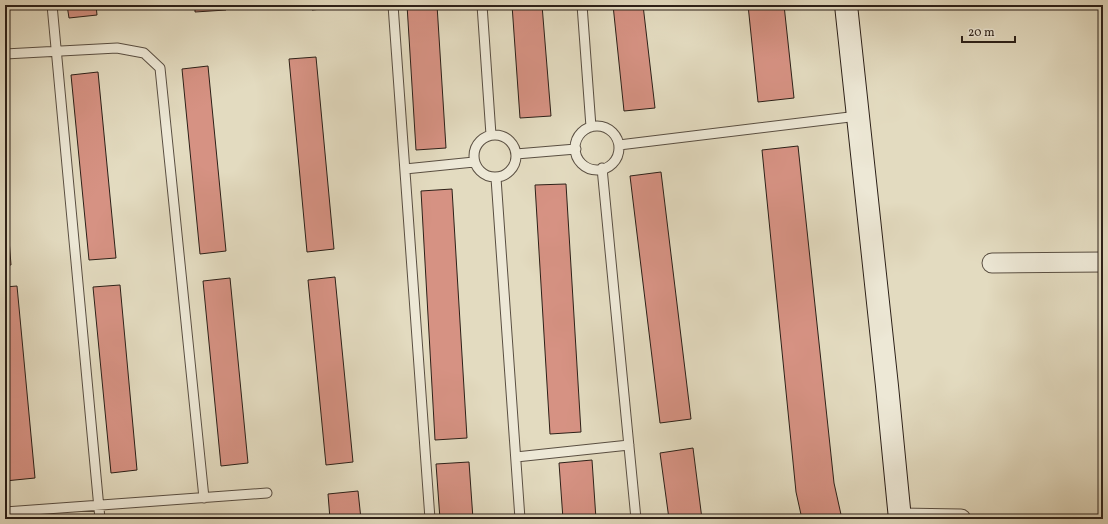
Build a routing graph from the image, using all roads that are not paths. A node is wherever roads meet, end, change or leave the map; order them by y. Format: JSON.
{"nodes":[{"id":1,"x":52,"y":5,"type":"edge"},
{"id":2,"x":394,"y":5,"type":"edge"},
{"id":3,"x":482,"y":5,"type":"edge"},
{"id":4,"x":582,"y":5,"type":"edge"},
{"id":5,"x":846,"y":5,"type":"edge"},
{"id":6,"x":57,"y":52,"type":"junction"},
{"id":7,"x":5,"y":54,"type":"edge"},
{"id":8,"x":858,"y":116,"type":"junction"},
{"id":9,"x":591,"y":127,"type":"junction"},
{"id":10,"x":491,"y":135,"type":"junction"},
{"id":11,"x":619,"y":145,"type":"junction"},
{"id":12,"x":576,"y":149,"type":"junction"},
{"id":13,"x":516,"y":154,"type":"junction"},
{"id":14,"x":474,"y":162,"type":"junction"},
{"id":15,"x":602,"y":168,"type":"junction"},
{"id":16,"x":405,"y":169,"type":"junction"},
{"id":17,"x":496,"y":178,"type":"junction"},
{"id":18,"x":1103,"y":262,"type":"edge"},
{"id":19,"x":992,"y":263,"type":"dead end"},
{"id":20,"x":629,"y":445,"type":"junction"},
{"id":21,"x":516,"y":457,"type":"junction"},
{"id":22,"x":267,"y":493,"type":"dead end"},
{"id":23,"x":204,"y":498,"type":"junction"},
{"id":24,"x":99,"y":505,"type":"junction"},
{"id":25,"x":5,"y":512,"type":"edge"},
{"id":26,"x":100,"y":519,"type":"edge"},
{"id":27,"x":430,"y":519,"type":"edge"},
{"id":28,"x":520,"y":519,"type":"edge"},
{"id":29,"x":636,"y":519,"type":"edge"},
{"id":30,"x":900,"y":519,"type":"edge"},
{"id":31,"x":961,"y":519,"type":"edge"}],
"edges":[{"from":1,"to":6,"type":"lane"},
{"from":2,"to":16,"type":"lane"},
{"from":3,"to":10,"type":"lane"},
{"from":4,"to":9,"type":"lane"},
{"from":5,"to":8,"type":"street"},
{"from":6,"to":7,"type":"lane"},
{"from":6,"to":23,"type":"lane"},
{"from":6,"to":24,"type":"lane"},
{"from":8,"to":11,"type":"lane"},
{"from":8,"to":30,"type":"street"},
{"from":9,"to":11,"type":"lane"},
{"from":9,"to":12,"type":"lane"},
{"from":10,"to":13,"type":"lane"},
{"from":10,"to":14,"type":"lane"},
{"from":11,"to":15,"type":"lane"},
{"from":12,"to":13,"type":"lane"},
{"from":12,"to":15,"type":"lane"},
{"from":13,"to":17,"type":"lane"},
{"from":14,"to":16,"type":"lane"},
{"from":14,"to":17,"type":"lane"},
{"from":15,"to":20,"type":"lane"},
{"from":16,"to":27,"type":"lane"},
{"from":17,"to":21,"type":"lane"},
{"from":18,"to":19,"type":"street"},
{"from":20,"to":21,"type":"lane"},
{"from":20,"to":29,"type":"lane"},
{"from":21,"to":28,"type":"lane"},
{"from":22,"to":23,"type":"lane"},
{"from":23,"to":24,"type":"lane"},
{"from":24,"to":25,"type":"lane"},
{"from":24,"to":26,"type":"lane"},
{"from":30,"to":31,"type":"street"}]}
